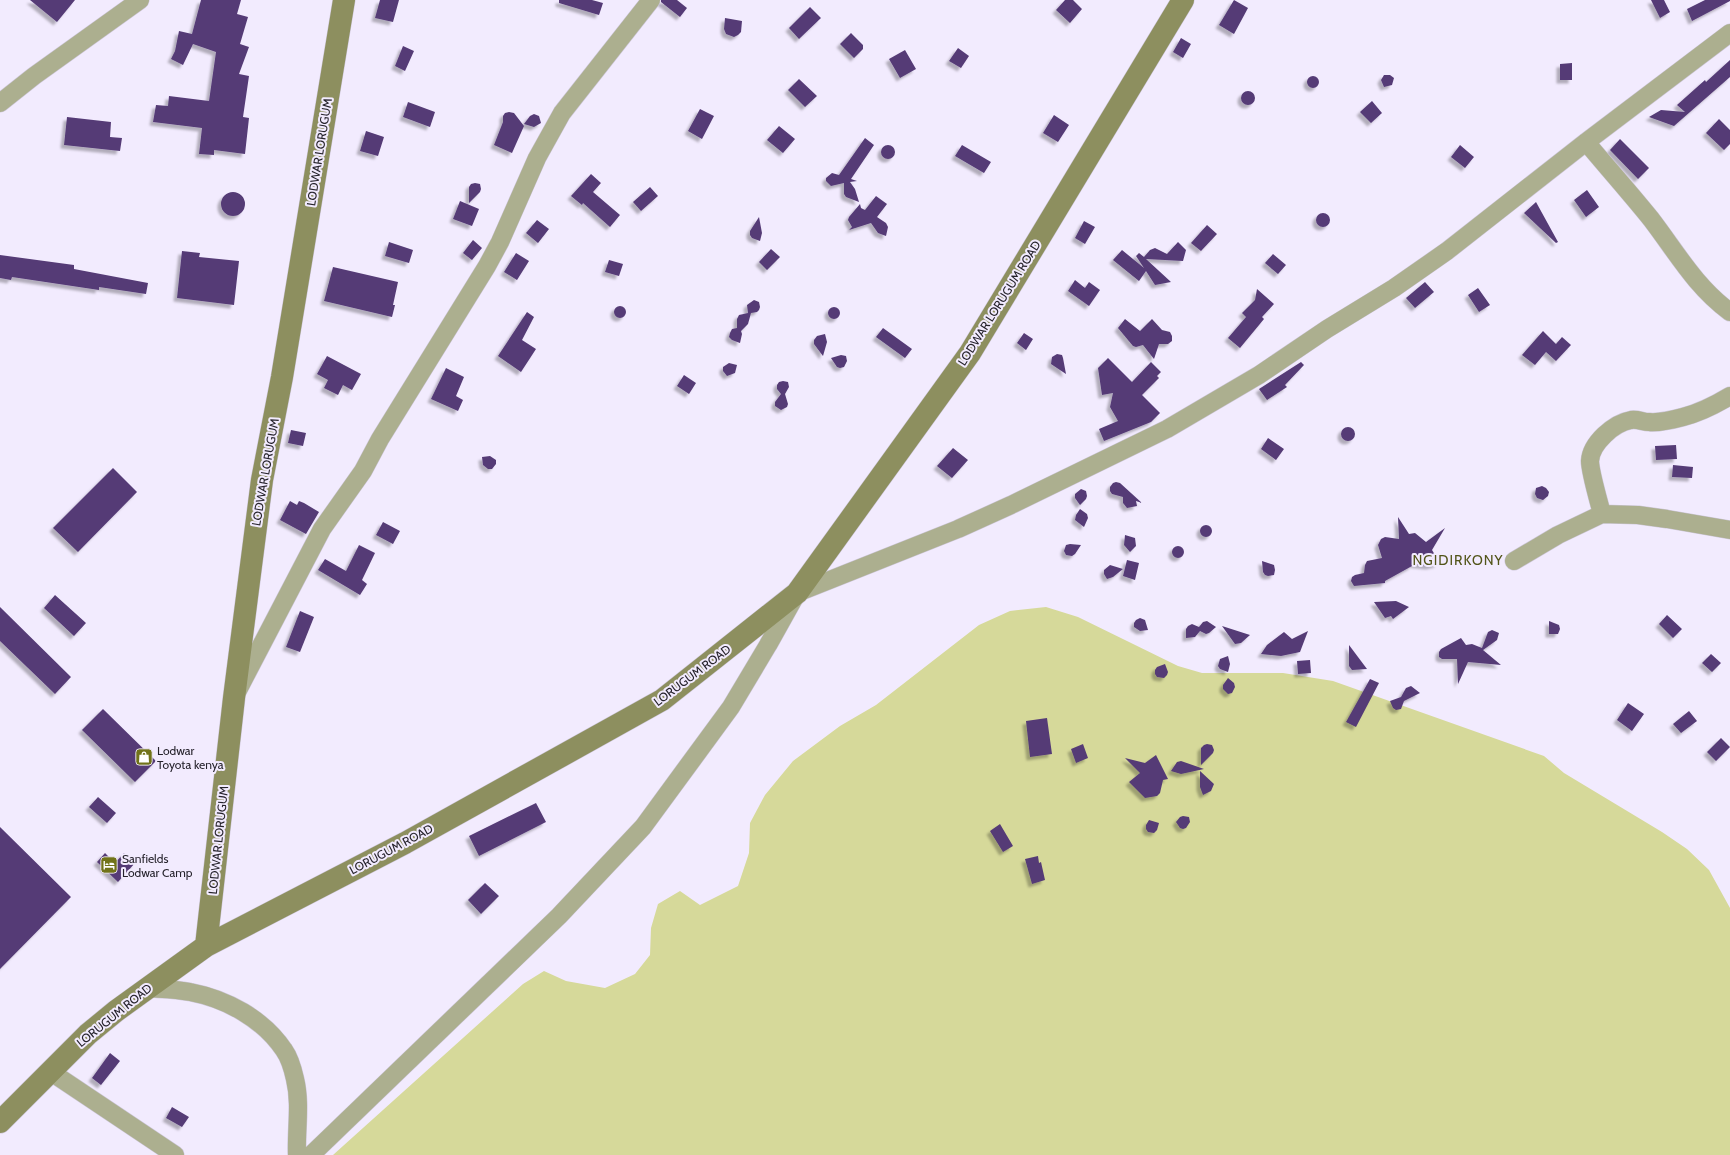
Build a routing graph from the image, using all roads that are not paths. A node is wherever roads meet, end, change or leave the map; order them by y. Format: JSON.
{"nodes":[{"id":1,"x":140,"y":0,"type":"edge"},
{"id":2,"x":344,"y":0,"type":"edge"},
{"id":3,"x":651,"y":0,"type":"edge"},
{"id":4,"x":1183,"y":0,"type":"edge"},
{"id":5,"x":1730,"y":33,"type":"edge"},
{"id":6,"x":0,"y":103,"type":"edge"},
{"id":7,"x":1586,"y":142,"type":"junction"},
{"id":8,"x":1730,"y":312,"type":"edge"},
{"id":9,"x":1730,"y":396,"type":"edge"},
{"id":10,"x":1602,"y":514,"type":"junction"},
{"id":11,"x":1730,"y":530,"type":"edge"},
{"id":12,"x":1514,"y":561,"type":"dead end"},
{"id":13,"x":797,"y":593,"type":"junction"},
{"id":14,"x":234,"y":698,"type":"junction"},
{"id":15,"x":206,"y":946,"type":"junction"},
{"id":16,"x":147,"y":988,"type":"junction"},
{"id":17,"x":51,"y":1072,"type":"junction"},
{"id":18,"x":0,"y":1122,"type":"edge"},
{"id":19,"x":175,"y":1155,"type":"edge"},
{"id":20,"x":297,"y":1155,"type":"edge"},
{"id":21,"x":311,"y":1155,"type":"edge"}],
"edges":[{"from":1,"to":6,"type":"street"},
{"from":2,"to":14,"type":"main road","name":"LODWAR LORUGUM"},
{"from":3,"to":14,"type":"street"},
{"from":4,"to":13,"type":"main road","name":"LODWAR LORUGUM ROAD"},
{"from":5,"to":7,"type":"street"},
{"from":7,"to":8,"type":"street"},
{"from":7,"to":13,"type":"street"},
{"from":9,"to":10,"type":"street"},
{"from":10,"to":11,"type":"street"},
{"from":10,"to":12,"type":"street"},
{"from":13,"to":15,"type":"main road","name":"LORUGUM ROAD"},
{"from":13,"to":21,"type":"street"},
{"from":14,"to":15,"type":"main road","name":"LODWAR LORUGUM"},
{"from":15,"to":16,"type":"main road","name":"LORUGUM ROAD"},
{"from":16,"to":17,"type":"main road","name":"LORUGUM ROAD"},
{"from":16,"to":20,"type":"street"},
{"from":17,"to":18,"type":"main road","name":"LORUGUM ROAD"},
{"from":17,"to":19,"type":"street"}]}
